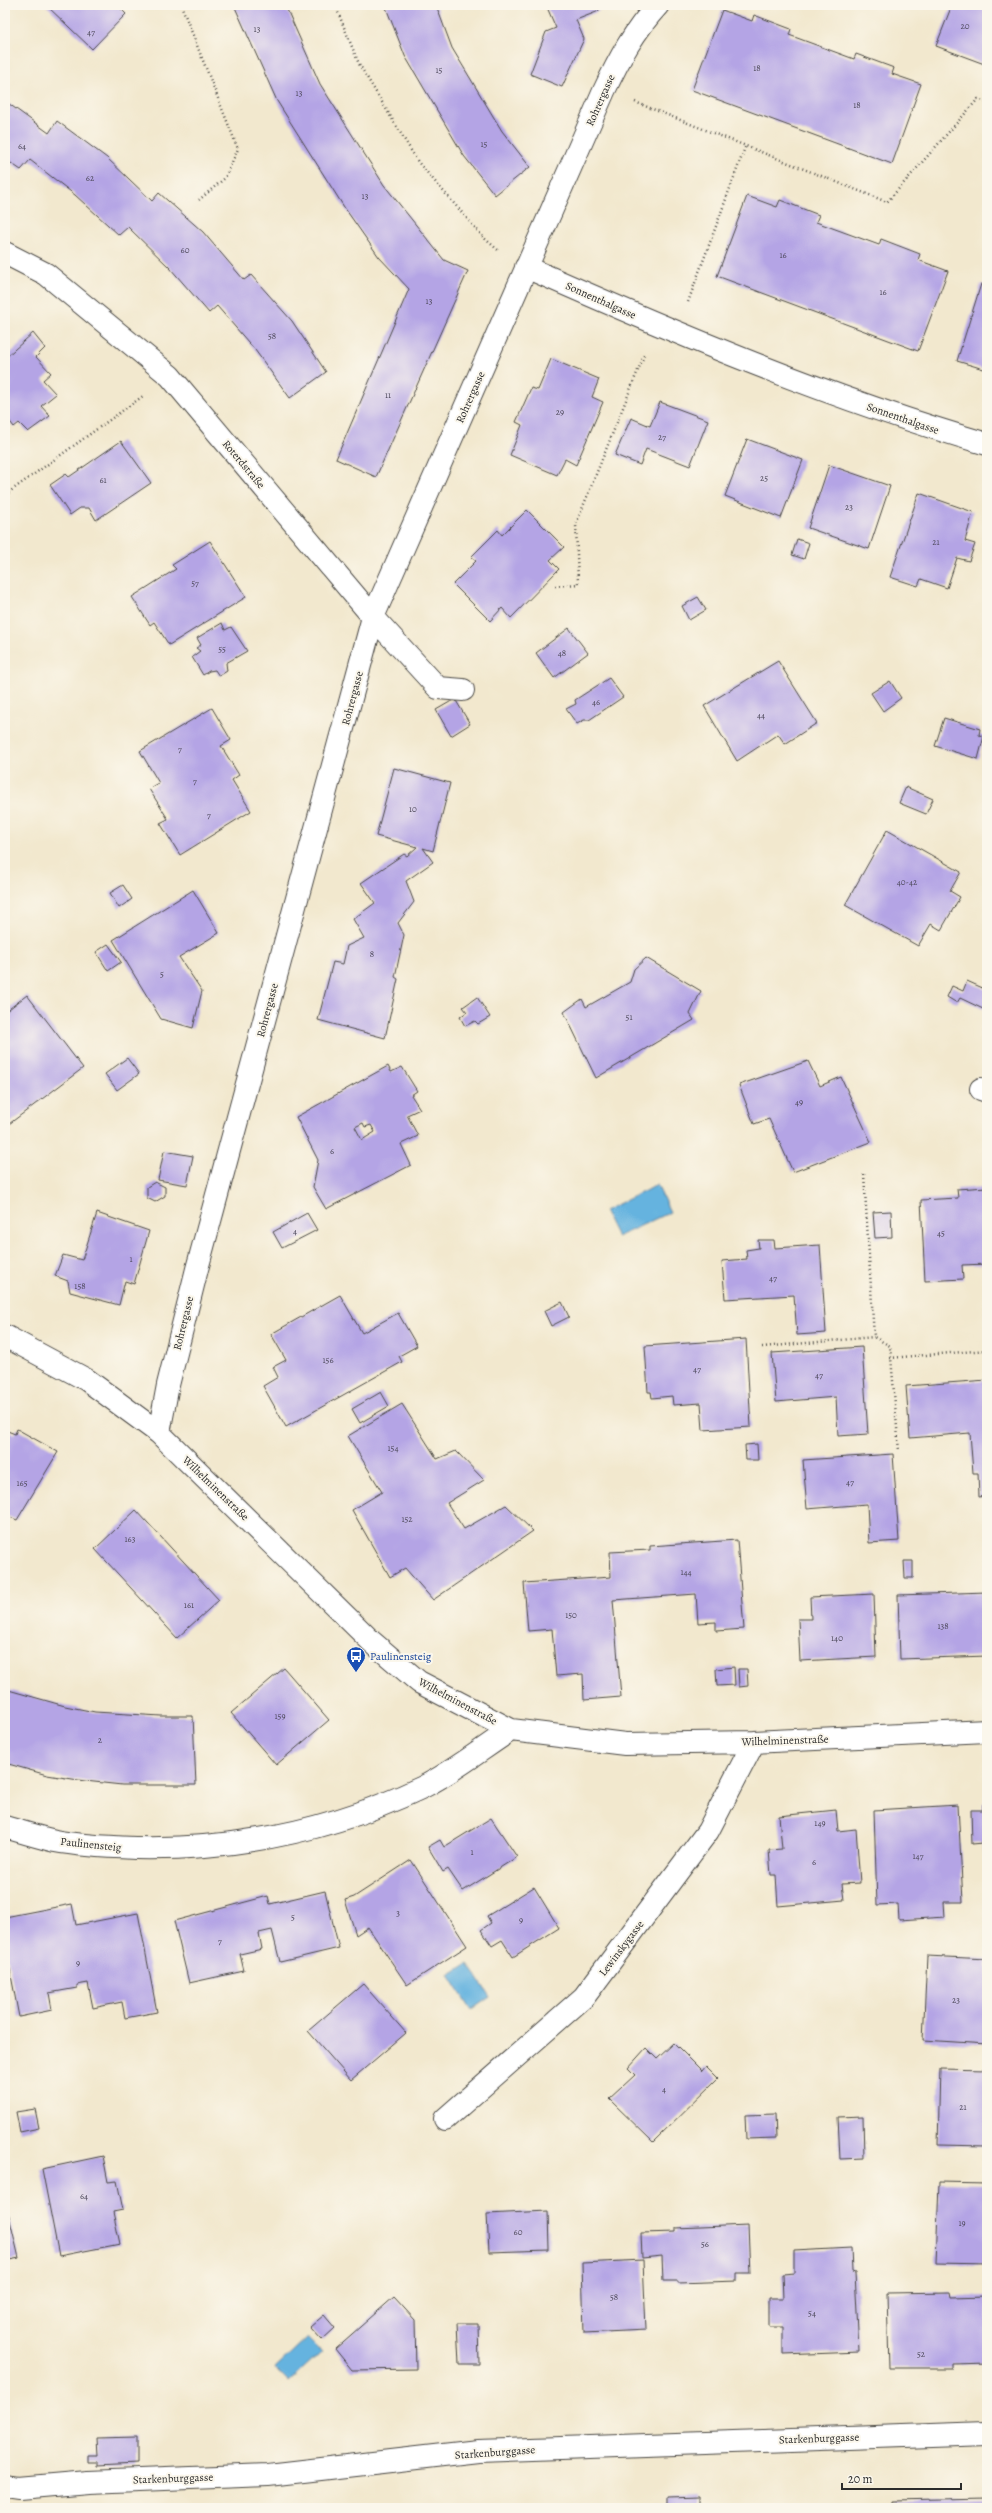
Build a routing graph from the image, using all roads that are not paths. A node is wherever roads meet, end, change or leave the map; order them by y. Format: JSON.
{"nodes":[{"id":1,"x":658,"y":5,"type":"edge"},
{"id":2,"x":5,"y":252,"type":"edge"},
{"id":3,"x":526,"y":267,"type":"junction"},
{"id":4,"x":987,"y":444,"type":"edge"},
{"id":5,"x":373,"y":617,"type":"junction"},
{"id":6,"x":463,"y":690,"type":"dead end"},
{"id":7,"x":5,"y":1336,"type":"edge"},
{"id":8,"x":159,"y":1433,"type":"junction"},
{"id":9,"x":511,"y":1730,"type":"junction"},
{"id":10,"x":987,"y":1731,"type":"edge"},
{"id":11,"x":754,"y":1742,"type":"junction"},
{"id":12,"x":5,"y":1827,"type":"edge"},
{"id":13,"x":445,"y":2119,"type":"dead end"},
{"id":14,"x":987,"y":2433,"type":"edge"},
{"id":15,"x":5,"y":2486,"type":"edge"}],
"edges":[{"from":1,"to":3,"type":"street","name":"Rohrergasse"},
{"from":2,"to":5,"type":"street","name":"Roterdstraße"},
{"from":3,"to":4,"type":"street","name":"Sonnenthalgasse"},
{"from":3,"to":5,"type":"street","name":"Rohrergasse"},
{"from":5,"to":6,"type":"street","name":"Roterdstraße"},
{"from":5,"to":8,"type":"street","name":"Rohrergasse"},
{"from":7,"to":8,"type":"street","name":"Wilhelminenstraße"},
{"from":8,"to":9,"type":"street","name":"Wilhelminenstraße"},
{"from":9,"to":11,"type":"street","name":"Wilhelminenstraße"},
{"from":9,"to":12,"type":"street","name":"Paulinensteig"},
{"from":10,"to":11,"type":"street","name":"Wilhelminenstraße"},
{"from":11,"to":13,"type":"street","name":"Lewinskygasse"},
{"from":14,"to":15,"type":"street","name":"Starkenburggasse"}]}
